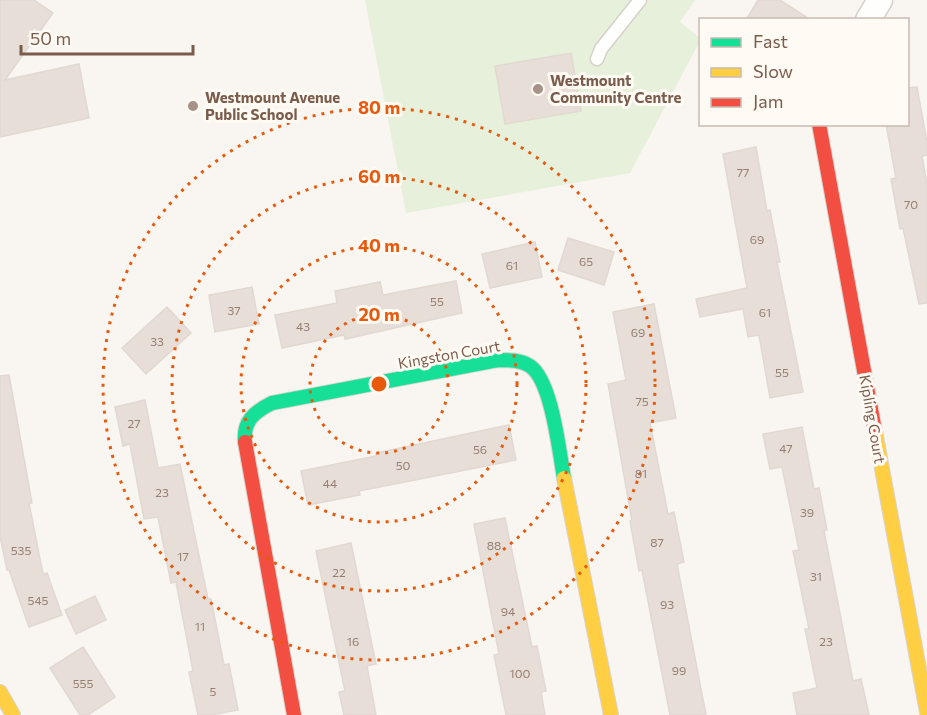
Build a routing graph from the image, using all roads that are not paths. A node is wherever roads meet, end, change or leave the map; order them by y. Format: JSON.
{"nodes":[{"id":1,"x":640,"y":0,"type":"edge"},
{"id":2,"x":880,"y":0,"type":"edge"},
{"id":3,"x":869,"y":18,"type":"edge"},
{"id":4,"x":597,"y":59,"type":"dead end"},
{"id":5,"x":819,"y":126,"type":"edge"},
{"id":6,"x":0,"y":692,"type":"edge"},
{"id":7,"x":927,"y":712,"type":"edge"},
{"id":8,"x":13,"y":715,"type":"edge"},
{"id":9,"x":294,"y":715,"type":"edge"},
{"id":10,"x":611,"y":715,"type":"edge"}],
"edges":[{"from":1,"to":4,"type":"lane"},
{"from":2,"to":3,"type":"street"},
{"from":5,"to":7,"type":"street","name":"Kipling Court"},
{"from":6,"to":8,"type":"street"},
{"from":9,"to":10,"type":"street","name":"Kingston Court"}]}
